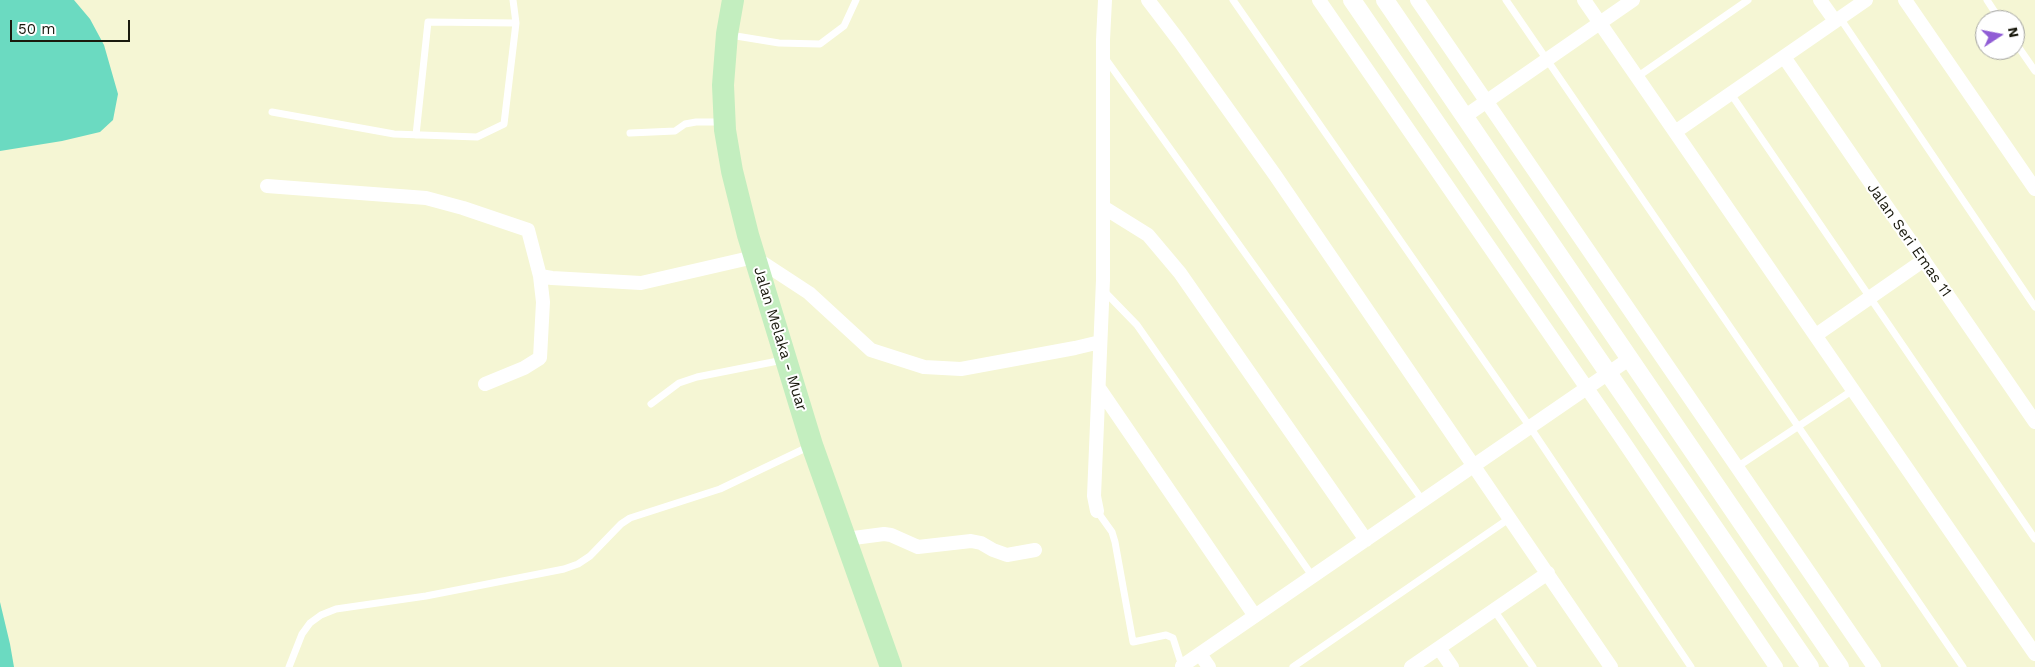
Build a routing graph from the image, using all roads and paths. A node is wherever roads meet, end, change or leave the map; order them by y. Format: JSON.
{"nodes":[{"id":1,"x":513,"y":0,"type":"edge"},
{"id":2,"x":732,"y":0,"type":"edge"},
{"id":3,"x":856,"y":0,"type":"edge"},
{"id":4,"x":1105,"y":0,"type":"edge"},
{"id":5,"x":1148,"y":0,"type":"edge"},
{"id":6,"x":1233,"y":0,"type":"edge"},
{"id":7,"x":1319,"y":0,"type":"edge"},
{"id":8,"x":1352,"y":0,"type":"edge"},
{"id":9,"x":1385,"y":0,"type":"edge"},
{"id":10,"x":1417,"y":0,"type":"edge"},
{"id":11,"x":1506,"y":0,"type":"edge"},
{"id":12,"x":1584,"y":0,"type":"edge"},
{"id":13,"x":1633,"y":0,"type":"edge"},
{"id":14,"x":1748,"y":0,"type":"edge"},
{"id":15,"x":1820,"y":0,"type":"edge"},
{"id":16,"x":1866,"y":0,"type":"edge"},
{"id":17,"x":1905,"y":0,"type":"edge"},
{"id":18,"x":1837,"y":20,"type":"junction"},
{"id":19,"x":516,"y":23,"type":"junction"},
{"id":20,"x":1600,"y":23,"type":"junction"},
{"id":21,"x":727,"y":34,"type":"junction"},
{"id":22,"x":1103,"y":55,"type":"junction"},
{"id":23,"x":2025,"y":56,"type":"edge"},
{"id":24,"x":1784,"y":57,"type":"junction"},
{"id":25,"x":1546,"y":60,"type":"junction"},
{"id":26,"x":2035,"y":71,"type":"edge"},
{"id":27,"x":1637,"y":77,"type":"junction"},
{"id":28,"x":1731,"y":94,"type":"junction"},
{"id":29,"x":1486,"y":101,"type":"junction"},
{"id":30,"x":272,"y":112,"type":"dead end"},
{"id":31,"x":1464,"y":116,"type":"junction"},
{"id":32,"x":725,"y":122,"type":"junction"},
{"id":33,"x":1675,"y":132,"type":"junction"},
{"id":34,"x":630,"y":133,"type":"dead end"},
{"id":35,"x":416,"y":135,"type":"junction"},
{"id":36,"x":267,"y":186,"type":"dead end"},
{"id":37,"x":2035,"y":189,"type":"edge"},
{"id":38,"x":1103,"y":207,"type":"junction"},
{"id":39,"x":754,"y":257,"type":"junction"},
{"id":40,"x":1924,"y":260,"type":"junction"},
{"id":41,"x":540,"y":276,"type":"junction"},
{"id":42,"x":1103,"y":290,"type":"junction"},
{"id":43,"x":1869,"y":298,"type":"junction"},
{"id":44,"x":2035,"y":306,"type":"edge"},
{"id":45,"x":1816,"y":336,"type":"junction"},
{"id":46,"x":1100,"y":342,"type":"junction"},
{"id":47,"x":786,"y":359,"type":"junction"},
{"id":48,"x":1629,"y":360,"type":"junction"},
{"id":49,"x":1608,"y":374,"type":"junction"},
{"id":50,"x":485,"y":384,"type":"dead end"},
{"id":51,"x":1099,"y":388,"type":"junction"},
{"id":52,"x":1587,"y":388,"type":"junction"},
{"id":53,"x":1852,"y":390,"type":"junction"},
{"id":54,"x":651,"y":404,"type":"dead end"},
{"id":55,"x":2035,"y":422,"type":"edge"},
{"id":56,"x":1798,"y":426,"type":"junction"},
{"id":57,"x":1530,"y":427,"type":"junction"},
{"id":58,"x":812,"y":445,"type":"junction"},
{"id":59,"x":1474,"y":466,"type":"junction"},
{"id":60,"x":1737,"y":467,"type":"junction"},
{"id":61,"x":1423,"y":501,"type":"junction"},
{"id":62,"x":1097,"y":511,"type":"joint"},
{"id":63,"x":1510,"y":518,"type":"junction"},
{"id":64,"x":846,"y":539,"type":"junction"},
{"id":65,"x":2035,"y":539,"type":"edge"},
{"id":66,"x":1366,"y":540,"type":"junction"},
{"id":67,"x":1035,"y":550,"type":"dead end"},
{"id":68,"x":1548,"y":573,"type":"junction"},
{"id":69,"x":1312,"y":577,"type":"junction"},
{"id":70,"x":1494,"y":610,"type":"junction"},
{"id":71,"x":1255,"y":616,"type":"junction"},
{"id":72,"x":1439,"y":648,"type":"junction"},
{"id":73,"x":1200,"y":654,"type":"junction"},
{"id":74,"x":2035,"y":654,"type":"edge"},
{"id":75,"x":1182,"y":666,"type":"edge"},
{"id":76,"x":289,"y":667,"type":"edge"},
{"id":77,"x":892,"y":667,"type":"edge"},
{"id":78,"x":1209,"y":667,"type":"edge"},
{"id":79,"x":1293,"y":667,"type":"edge"},
{"id":80,"x":1411,"y":667,"type":"edge"},
{"id":81,"x":1452,"y":667,"type":"edge"},
{"id":82,"x":1533,"y":667,"type":"edge"},
{"id":83,"x":1611,"y":667,"type":"edge"},
{"id":84,"x":1691,"y":667,"type":"edge"},
{"id":85,"x":1776,"y":667,"type":"edge"},
{"id":86,"x":1810,"y":667,"type":"edge"},
{"id":87,"x":1840,"y":667,"type":"edge"},
{"id":88,"x":1874,"y":667,"type":"edge"},
{"id":89,"x":1963,"y":667,"type":"edge"}],
"edges":[{"from":1,"to":19,"type":"lane"},
{"from":2,"to":21,"type":"main road","name":"Jalan Melaka - Muar"},
{"from":3,"to":21,"type":"lane"},
{"from":4,"to":22,"type":"street"},
{"from":5,"to":59,"type":"street"},
{"from":6,"to":57,"type":"lane"},
{"from":7,"to":52,"type":"street"},
{"from":8,"to":49,"type":"street"},
{"from":9,"to":31,"type":"street"},
{"from":10,"to":29,"type":"street"},
{"from":11,"to":25,"type":"lane"},
{"from":12,"to":20,"type":"street"},
{"from":13,"to":20,"type":"street"},
{"from":14,"to":27,"type":"lane"},
{"from":15,"to":18,"type":"street"},
{"from":16,"to":18,"type":"street"},
{"from":17,"to":37,"type":"street"},
{"from":18,"to":24,"type":"street"},
{"from":18,"to":44,"type":"lane"},
{"from":19,"to":35,"type":"lane"},
{"from":19,"to":35,"type":"lane"},
{"from":20,"to":25,"type":"street"},
{"from":20,"to":27,"type":"street"},
{"from":21,"to":32,"type":"main road","name":"Jalan Melaka - Muar"},
{"from":22,"to":38,"type":"street"},
{"from":22,"to":61,"type":"lane"},
{"from":23,"to":26,"type":"lane"},
{"from":24,"to":28,"type":"street"},
{"from":24,"to":40,"type":"street","name":"Jalan Seri Emas 11"},
{"from":25,"to":29,"type":"street"},
{"from":25,"to":56,"type":"lane"},
{"from":27,"to":33,"type":"street"},
{"from":28,"to":33,"type":"street"},
{"from":28,"to":43,"type":"lane"},
{"from":29,"to":31,"type":"street"},
{"from":29,"to":60,"type":"street"},
{"from":30,"to":35,"type":"lane"},
{"from":31,"to":48,"type":"street"},
{"from":32,"to":34,"type":"lane"},
{"from":32,"to":39,"type":"main road","name":"Jalan Melaka - Muar"},
{"from":33,"to":45,"type":"street"},
{"from":36,"to":41,"type":"street"},
{"from":38,"to":42,"type":"street"},
{"from":38,"to":66,"type":"street"},
{"from":39,"to":41,"type":"street"},
{"from":39,"to":46,"type":"street"},
{"from":39,"to":47,"type":"main road","name":"Jalan Melaka - Muar"},
{"from":40,"to":43,"type":"street"},
{"from":40,"to":55,"type":"street","name":"Jalan Seri Emas 11"},
{"from":41,"to":50,"type":"street"},
{"from":42,"to":46,"type":"street"},
{"from":42,"to":69,"type":"lane"},
{"from":43,"to":45,"type":"street"},
{"from":43,"to":65,"type":"lane"},
{"from":45,"to":53,"type":"street"},
{"from":46,"to":51,"type":"street"},
{"from":47,"to":54,"type":"lane"},
{"from":47,"to":58,"type":"main road","name":"Jalan Melaka - Muar"},
{"from":48,"to":49,"type":"street"},
{"from":48,"to":87,"type":"street"},
{"from":49,"to":52,"type":"street"},
{"from":49,"to":86,"type":"street"},
{"from":51,"to":62,"type":"street"},
{"from":51,"to":71,"type":"street"},
{"from":52,"to":57,"type":"street"},
{"from":52,"to":85,"type":"street"},
{"from":53,"to":56,"type":"lane"},
{"from":53,"to":74,"type":"street"},
{"from":56,"to":60,"type":"lane"},
{"from":56,"to":89,"type":"lane"},
{"from":57,"to":59,"type":"street"},
{"from":57,"to":84,"type":"lane"},
{"from":58,"to":64,"type":"main road","name":"Jalan Melaka - Muar"},
{"from":58,"to":76,"type":"lane"},
{"from":59,"to":61,"type":"street"},
{"from":59,"to":63,"type":"street"},
{"from":60,"to":88,"type":"street"},
{"from":61,"to":66,"type":"street"},
{"from":62,"to":75,"type":"lane"},
{"from":63,"to":68,"type":"street"},
{"from":63,"to":79,"type":"lane"},
{"from":64,"to":67,"type":"street"},
{"from":64,"to":77,"type":"main road","name":"Jalan Melaka - Muar"},
{"from":66,"to":69,"type":"street"},
{"from":68,"to":70,"type":"street"},
{"from":68,"to":83,"type":"street"},
{"from":69,"to":71,"type":"street"},
{"from":70,"to":72,"type":"street"},
{"from":70,"to":82,"type":"lane"},
{"from":71,"to":73,"type":"street"},
{"from":72,"to":80,"type":"street"},
{"from":72,"to":81,"type":"street"},
{"from":73,"to":75,"type":"street"},
{"from":73,"to":78,"type":"street"}]}
